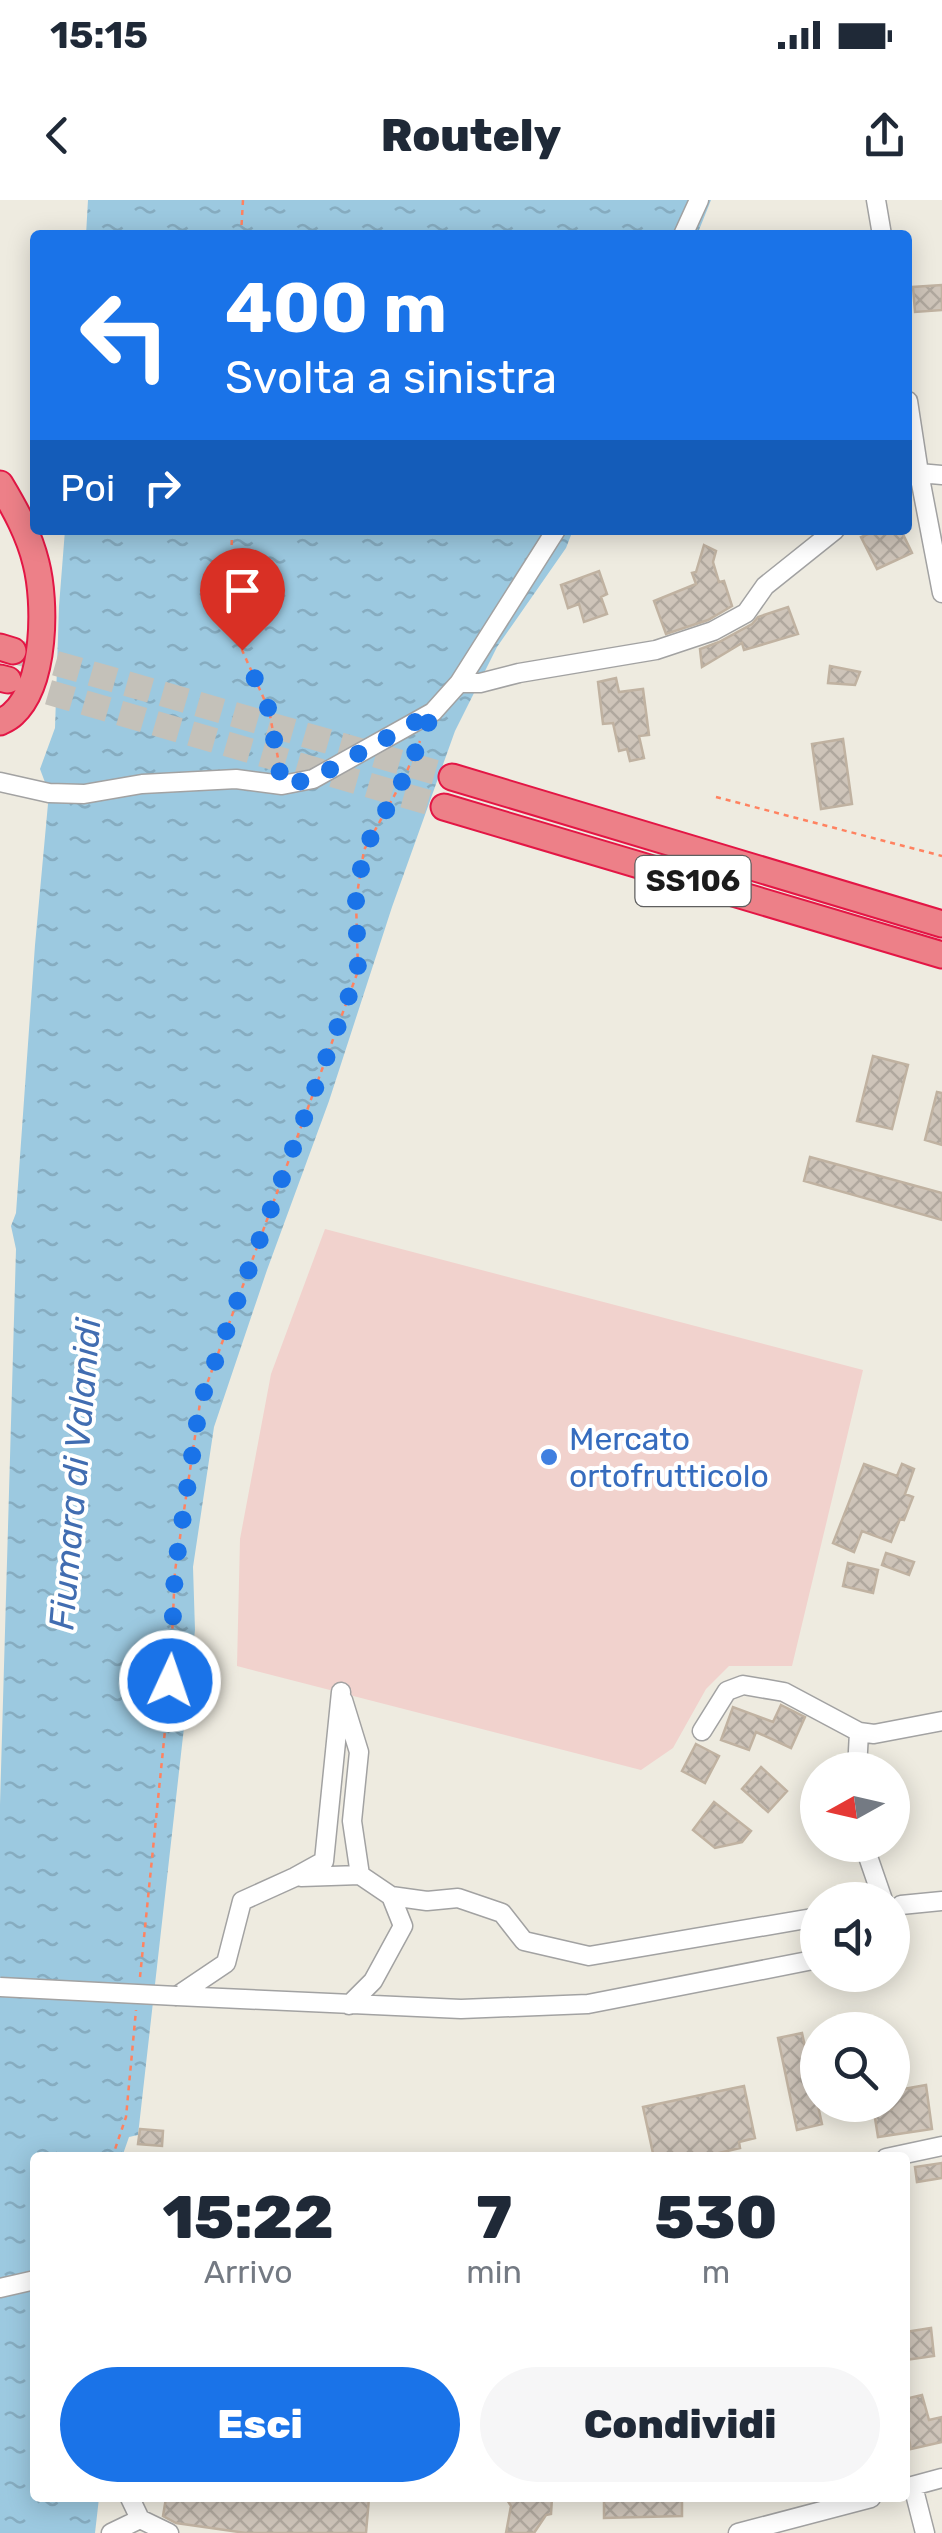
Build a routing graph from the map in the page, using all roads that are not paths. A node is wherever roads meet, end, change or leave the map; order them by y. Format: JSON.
{"nodes":[{"id":1,"x":699,"y":200,"type":"edge"},
{"id":2,"x":876,"y":200,"type":"edge"},
{"id":3,"x":685,"y":230,"type":"edge"},
{"id":4,"x":881,"y":230,"type":"edge"},
{"id":5,"x":913,"y":475,"type":"edge"},
{"id":6,"x":942,"y":475,"type":"edge"},
{"id":7,"x":0,"y":484,"type":"edge"},
{"id":8,"x":553,"y":535,"type":"edge"},
{"id":9,"x":830,"y":535,"type":"edge"},
{"id":10,"x":942,"y":592,"type":"edge"},
{"id":11,"x":459,"y":683,"type":"junction"},
{"id":12,"x":0,"y":722,"type":"edge"},
{"id":13,"x":452,"y":777,"type":"tunnel mouth"},
{"id":14,"x":0,"y":782,"type":"edge"},
{"id":15,"x":444,"y":807,"type":"tunnel mouth"},
{"id":16,"x":942,"y":924,"type":"edge"},
{"id":17,"x":942,"y":955,"type":"edge"},
{"id":18,"x":942,"y":1721,"type":"edge"},
{"id":19,"x":702,"y":1731,"type":"dead end"},
{"id":20,"x":859,"y":1732,"type":"junction"},
{"id":21,"x":857,"y":1752,"type":"edge"},
{"id":22,"x":360,"y":1875,"type":"junction"},
{"id":23,"x":295,"y":1878,"type":"junction"},
{"id":24,"x":391,"y":1896,"type":"junction"},
{"id":25,"x":942,"y":1901,"type":"edge"},
{"id":26,"x":910,"y":1902,"type":"edge"},
{"id":27,"x":800,"y":1920,"type":"edge"},
{"id":28,"x":800,"y":1963,"type":"edge"},
{"id":29,"x":0,"y":1987,"type":"edge"},
{"id":30,"x":177,"y":1996,"type":"junction"},
{"id":31,"x":348,"y":2005,"type":"junction"},
{"id":32,"x":942,"y":2146,"type":"edge"},
{"id":33,"x":910,"y":2153,"type":"edge"},
{"id":34,"x":30,"y":2281,"type":"edge"},
{"id":35,"x":0,"y":2288,"type":"edge"},
{"id":36,"x":942,"y":2478,"type":"edge"},
{"id":37,"x":910,"y":2487,"type":"edge"},
{"id":38,"x":910,"y":2490,"type":"edge"},
{"id":39,"x":132,"y":2502,"type":"edge"},
{"id":40,"x":856,"y":2502,"type":"edge"},
{"id":41,"x":140,"y":2519,"type":"junction"},
{"id":42,"x":111,"y":2533,"type":"edge"},
{"id":43,"x":169,"y":2533,"type":"edge"},
{"id":44,"x":738,"y":2533,"type":"edge"},
{"id":45,"x":925,"y":2533,"type":"edge"}],
"edges":[{"from":1,"to":3,"type":"street"},
{"from":2,"to":4,"type":"street"},
{"from":5,"to":6,"type":"street"},
{"from":5,"to":10,"type":"street"},
{"from":7,"to":12,"type":"highway"},
{"from":8,"to":11,"type":"street"},
{"from":9,"to":11,"type":"street"},
{"from":11,"to":14,"type":"street"},
{"from":13,"to":16,"type":"highway","number":"SS106"},
{"from":15,"to":17,"type":"highway","number":"SS106"},
{"from":18,"to":20,"type":"street"},
{"from":19,"to":20,"type":"street"},
{"from":20,"to":21,"type":"street"},
{"from":22,"to":23,"type":"street"},
{"from":22,"to":23,"type":"street"},
{"from":22,"to":24,"type":"street"},
{"from":23,"to":30,"type":"street"},
{"from":24,"to":27,"type":"street"},
{"from":24,"to":31,"type":"street"},
{"from":25,"to":26,"type":"street"},
{"from":28,"to":31,"type":"street"},
{"from":29,"to":30,"type":"street","bridge":true},
{"from":30,"to":31,"type":"street"},
{"from":32,"to":33,"type":"street"},
{"from":34,"to":35,"type":"street"},
{"from":36,"to":37,"type":"street"},
{"from":38,"to":45,"type":"street"},
{"from":39,"to":41,"type":"street"},
{"from":40,"to":44,"type":"street"},
{"from":41,"to":42,"type":"street"},
{"from":41,"to":43,"type":"street"}]}
